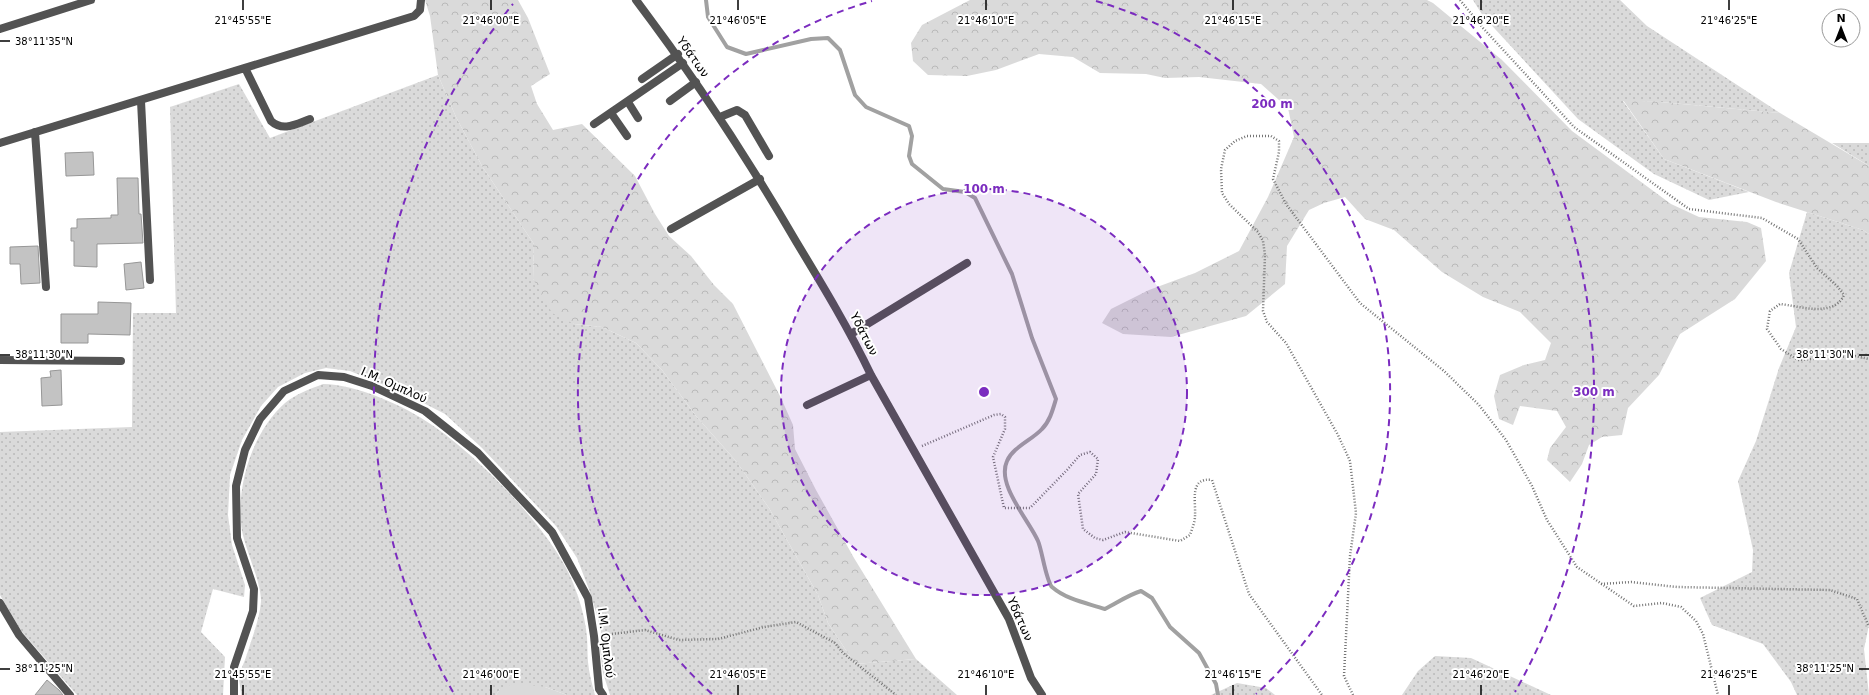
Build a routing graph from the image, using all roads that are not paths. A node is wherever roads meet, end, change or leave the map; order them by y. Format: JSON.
{"nodes":[{"id":1,"x":91,"y":0,"type":"edge"},
{"id":2,"x":420,"y":0,"type":"edge"},
{"id":3,"x":636,"y":0,"type":"edge"},
{"id":4,"x":0,"y":29,"type":"edge"},
{"id":5,"x":678,"y":54,"type":"junction"},
{"id":6,"x":683,"y":63,"type":"junction"},
{"id":7,"x":245,"y":68,"type":"junction"},
{"id":8,"x":642,"y":79,"type":"dead end"},
{"id":9,"x":696,"y":82,"type":"junction"},
{"id":10,"x":141,"y":101,"type":"junction"},
{"id":11,"x":670,"y":101,"type":"dead end"},
{"id":12,"x":628,"y":102,"type":"junction"},
{"id":13,"x":611,"y":113,"type":"junction"},
{"id":14,"x":638,"y":118,"type":"dead end"},
{"id":15,"x":720,"y":118,"type":"junction"},
{"id":16,"x":310,"y":119,"type":"dead end"},
{"id":17,"x":594,"y":124,"type":"dead end"},
{"id":18,"x":35,"y":132,"type":"junction"},
{"id":19,"x":627,"y":136,"type":"dead end"},
{"id":20,"x":0,"y":143,"type":"edge"},
{"id":21,"x":769,"y":156,"type":"dead end"},
{"id":22,"x":760,"y":179,"type":"junction"},
{"id":23,"x":671,"y":229,"type":"dead end"},
{"id":24,"x":967,"y":263,"type":"dead end"},
{"id":25,"x":150,"y":280,"type":"dead end"},
{"id":26,"x":46,"y":287,"type":"dead end"},
{"id":27,"x":851,"y":334,"type":"junction"},
{"id":28,"x":0,"y":360,"type":"edge"},
{"id":29,"x":121,"y":361,"type":"dead end"},
{"id":30,"x":871,"y":375,"type":"junction"},
{"id":31,"x":807,"y":405,"type":"dead end"},
{"id":32,"x":0,"y":603,"type":"edge"},
{"id":33,"x":70,"y":695,"type":"edge"},
{"id":34,"x":234,"y":695,"type":"edge"},
{"id":35,"x":603,"y":695,"type":"edge"},
{"id":36,"x":1042,"y":695,"type":"edge"}],
"edges":[{"from":1,"to":4,"type":"street"},
{"from":2,"to":7,"type":"street"},
{"from":3,"to":5,"type":"street","name":"Υδάτων"},
{"from":5,"to":6,"type":"street","name":"Υδάτων"},
{"from":5,"to":8,"type":"street"},
{"from":6,"to":9,"type":"street","name":"Υδάτων"},
{"from":6,"to":12,"type":"street"},
{"from":7,"to":10,"type":"street"},
{"from":7,"to":16,"type":"street"},
{"from":9,"to":11,"type":"street"},
{"from":9,"to":15,"type":"street","name":"Υδάτων"},
{"from":10,"to":18,"type":"street"},
{"from":10,"to":25,"type":"street"},
{"from":12,"to":13,"type":"street"},
{"from":12,"to":14,"type":"street"},
{"from":13,"to":17,"type":"street"},
{"from":13,"to":19,"type":"street"},
{"from":15,"to":21,"type":"street"},
{"from":15,"to":22,"type":"street","name":"Υδάτων"},
{"from":18,"to":20,"type":"street"},
{"from":18,"to":26,"type":"street"},
{"from":22,"to":23,"type":"street"},
{"from":22,"to":27,"type":"street","name":"Υδάτων"},
{"from":24,"to":27,"type":"street"},
{"from":27,"to":30,"type":"street","name":"Υδάτων"},
{"from":28,"to":29,"type":"street"},
{"from":30,"to":31,"type":"street"},
{"from":30,"to":36,"type":"street","name":"Υδάτων"},
{"from":32,"to":33,"type":"street"},
{"from":34,"to":35,"type":"street","name":"Ι.Μ. Ομπλού"}]}
